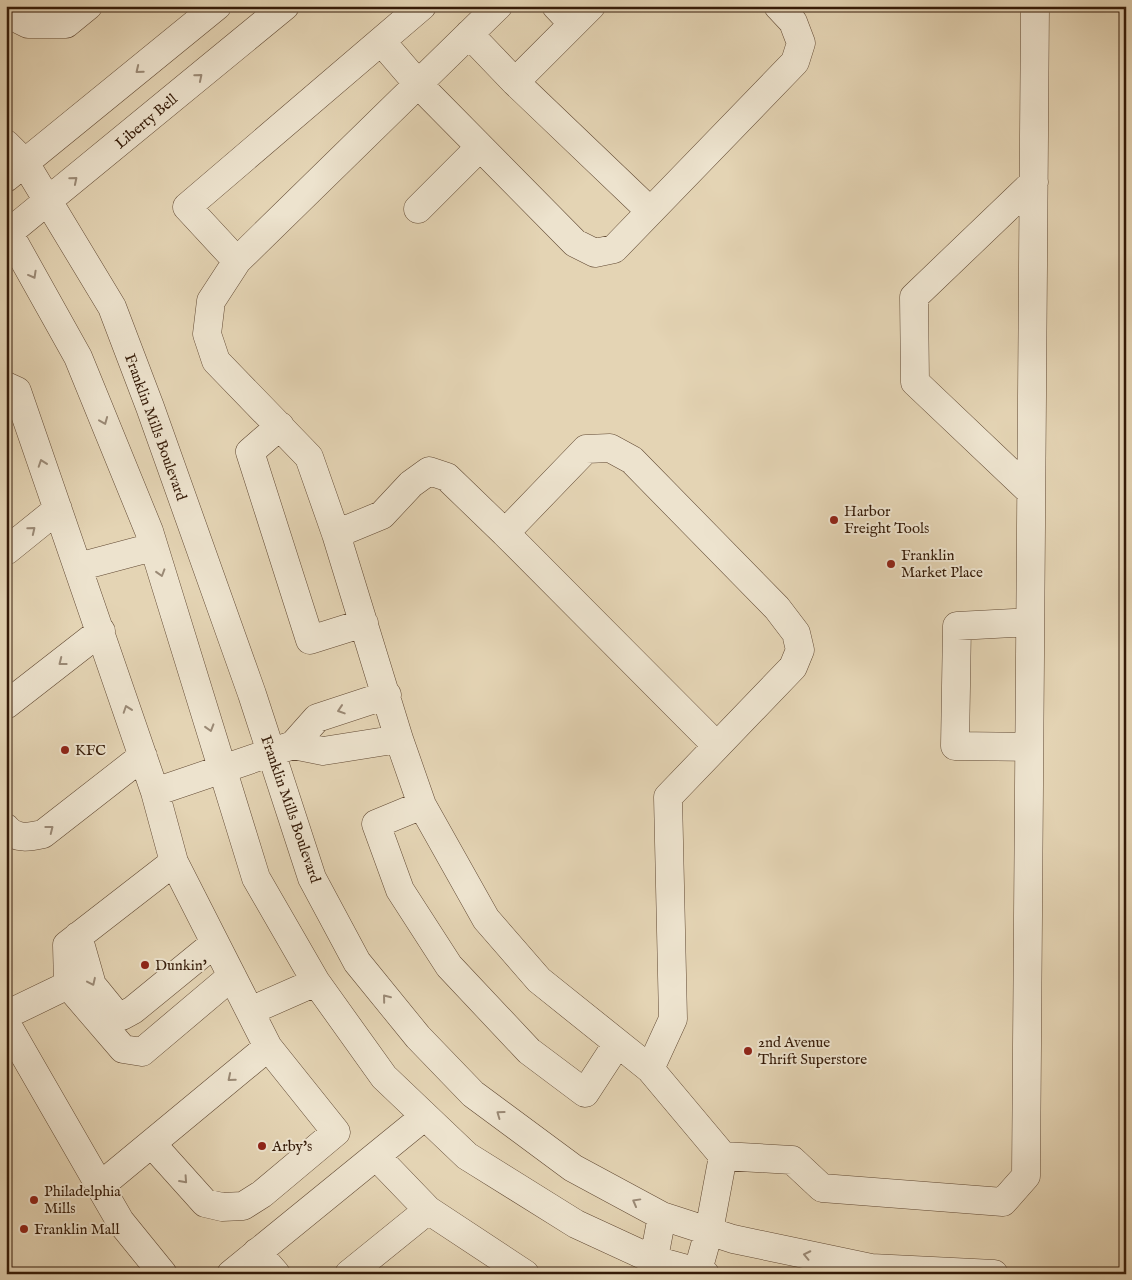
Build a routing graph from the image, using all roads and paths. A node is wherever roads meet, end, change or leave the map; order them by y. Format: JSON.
{"nodes":[{"id":1,"x":88,"y":6,"type":"edge"},
{"id":2,"x":218,"y":6,"type":"edge"},
{"id":3,"x":285,"y":6,"type":"edge"},
{"id":4,"x":422,"y":6,"type":"edge"},
{"id":5,"x":498,"y":6,"type":"edge"},
{"id":6,"x":778,"y":6,"type":"edge"},
{"id":7,"x":1036,"y":6,"type":"edge"},
{"id":8,"x":574,"y":12,"type":"edge"},
{"id":9,"x":6,"y":13,"type":"edge"},
{"id":10,"x":470,"y":34,"type":"junction"},
{"id":11,"x":381,"y":41,"type":"junction"},
{"id":12,"x":515,"y":82,"type":"junction"},
{"id":13,"x":418,"y":84,"type":"junction"},
{"id":14,"x":480,"y":146,"type":"junction"},
{"id":15,"x":12,"y":162,"type":"edge"},
{"id":16,"x":1034,"y":182,"type":"junction"},
{"id":17,"x":48,"y":201,"type":"junction"},
{"id":18,"x":418,"y":209,"type":"dead end"},
{"id":19,"x":650,"y":211,"type":"junction"},
{"id":20,"x":7,"y":232,"type":"edge"},
{"id":21,"x":237,"y":261,"type":"junction"},
{"id":22,"x":6,"y":386,"type":"edge"},
{"id":23,"x":280,"y":426,"type":"junction"},
{"id":24,"x":1031,"y":492,"type":"junction"},
{"id":25,"x":58,"y":509,"type":"junction"},
{"id":26,"x":504,"y":533,"type":"junction"},
{"id":27,"x":336,"y":534,"type":"junction"},
{"id":28,"x":153,"y":547,"type":"junction"},
{"id":29,"x":6,"y":550,"type":"edge"},
{"id":30,"x":78,"y":567,"type":"junction"},
{"id":31,"x":1030,"y":622,"type":"junction"},
{"id":32,"x":364,"y":623,"type":"junction"},
{"id":33,"x":101,"y":632,"type":"junction"},
{"id":34,"x":387,"y":695,"type":"junction"},
{"id":35,"x":6,"y":705,"type":"edge"},
{"id":36,"x":399,"y":739,"type":"junction"},
{"id":37,"x":717,"y":746,"type":"junction"},
{"id":38,"x":1029,"y":747,"type":"junction"},
{"id":39,"x":282,"y":748,"type":"junction"},
{"id":40,"x":143,"y":756,"type":"junction"},
{"id":41,"x":222,"y":769,"type":"junction"},
{"id":42,"x":155,"y":792,"type":"junction"},
{"id":43,"x":422,"y":805,"type":"junction"},
{"id":44,"x":6,"y":828,"type":"edge"},
{"id":45,"x":174,"y":862,"type":"junction"},
{"id":46,"x":78,"y":936,"type":"junction"},
{"id":47,"x":215,"y":943,"type":"junction"},
{"id":48,"x":232,"y":976,"type":"junction"},
{"id":49,"x":316,"y":982,"type":"junction"},
{"id":50,"x":68,"y":986,"type":"junction"},
{"id":51,"x":250,"y":1011,"type":"junction"},
{"id":52,"x":6,"y":1015,"type":"edge"},
{"id":53,"x":6,"y":1023,"type":"edge"},
{"id":54,"x":617,"y":1044,"type":"junction"},
{"id":55,"x":268,"y":1047,"type":"junction"},
{"id":56,"x":650,"y":1069,"type":"junction"},
{"id":57,"x":425,"y":1116,"type":"junction"},
{"id":58,"x":152,"y":1144,"type":"junction"},
{"id":59,"x":376,"y":1156,"type":"junction"},
{"id":60,"x":723,"y":1156,"type":"junction"},
{"id":61,"x":100,"y":1186,"type":"junction"},
{"id":62,"x":428,"y":1210,"type":"junction"},
{"id":63,"x":662,"y":1216,"type":"junction"},
{"id":64,"x":709,"y":1231,"type":"junction"},
{"id":65,"x":257,"y":1252,"type":"junction"},
{"id":66,"x":653,"y":1267,"type":"edge"},
{"id":67,"x":700,"y":1273,"type":"edge"},
{"id":68,"x":163,"y":1274,"type":"edge"},
{"id":69,"x":231,"y":1274,"type":"edge"},
{"id":70,"x":276,"y":1274,"type":"edge"},
{"id":71,"x":349,"y":1274,"type":"edge"},
{"id":72,"x":525,"y":1274,"type":"edge"},
{"id":73,"x":994,"y":1274,"type":"edge"}],
"edges":[{"from":1,"to":9,"type":"street"},
{"from":2,"to":15,"type":"street","one_way":true},
{"from":17,"to":3,"type":"street","name":"Liberty Bell","one_way":true},
{"from":4,"to":11,"type":"street"},
{"from":5,"to":10,"type":"street"},
{"from":6,"to":19,"type":"street"},
{"from":7,"to":16,"type":"street"},
{"from":8,"to":12,"type":"street"},
{"from":10,"to":12,"type":"street"},
{"from":10,"to":13,"type":"street"},
{"from":11,"to":13,"type":"street"},
{"from":11,"to":21,"type":"street"},
{"from":12,"to":19,"type":"street"},
{"from":13,"to":14,"type":"street"},
{"from":13,"to":21,"type":"street"},
{"from":14,"to":18,"type":"street"},
{"from":14,"to":19,"type":"street"},
{"from":15,"to":17,"type":"street","name":"Franklin Mills Boulevard"},
{"from":16,"to":24,"type":"street"},
{"from":16,"to":24,"type":"street"},
{"from":17,"to":20,"type":"street","name":"Liberty Bell"},
{"from":17,"to":39,"type":"street","name":"Franklin Mills Boulevard"},
{"from":20,"to":28,"type":"street","one_way":true},
{"from":21,"to":23,"type":"street"},
{"from":25,"to":22,"type":"street","one_way":true},
{"from":23,"to":27,"type":"street"},
{"from":23,"to":32,"type":"street"},
{"from":24,"to":31,"type":"street"},
{"from":29,"to":25,"type":"street","one_way":true},
{"from":25,"to":30,"type":"street"},
{"from":26,"to":27,"type":"street"},
{"from":26,"to":37,"type":"street"},
{"from":26,"to":37,"type":"street"},
{"from":27,"to":32,"type":"street"},
{"from":28,"to":30,"type":"street"},
{"from":28,"to":41,"type":"street","one_way":true},
{"from":30,"to":33,"type":"street"},
{"from":31,"to":38,"type":"street"},
{"from":31,"to":38,"type":"street"},
{"from":32,"to":34,"type":"street"},
{"from":33,"to":35,"type":"street","one_way":true},
{"from":40,"to":33,"type":"street","one_way":true},
{"from":34,"to":36,"type":"street"},
{"from":34,"to":39,"type":"street","one_way":true},
{"from":36,"to":39,"type":"street"},
{"from":36,"to":43,"type":"street"},
{"from":37,"to":56,"type":"street"},
{"from":38,"to":60,"type":"street"},
{"from":39,"to":41,"type":"street"},
{"from":63,"to":39,"type":"street","name":"Franklin Mills Boulevard","one_way":true},
{"from":40,"to":42,"type":"street"},
{"from":44,"to":40,"type":"street","one_way":true},
{"from":41,"to":42,"type":"street"},
{"from":41,"to":49,"type":"street"},
{"from":42,"to":45,"type":"street"},
{"from":43,"to":54,"type":"street"},
{"from":43,"to":54,"type":"street"},
{"from":45,"to":46,"type":"street"},
{"from":45,"to":47,"type":"street"},
{"from":46,"to":47,"type":"street","one_way":true},
{"from":46,"to":50,"type":"street"},
{"from":47,"to":48,"type":"street"},
{"from":48,"to":50,"type":"street"},
{"from":48,"to":51,"type":"street"},
{"from":49,"to":51,"type":"street"},
{"from":49,"to":57,"type":"street"},
{"from":50,"to":52,"type":"street"},
{"from":51,"to":55,"type":"street"},
{"from":53,"to":61,"type":"street"},
{"from":54,"to":56,"type":"street"},
{"from":55,"to":58,"type":"street","one_way":true},
{"from":58,"to":55,"type":"street","one_way":true},
{"from":56,"to":60,"type":"street"},
{"from":57,"to":59,"type":"street"},
{"from":57,"to":66,"type":"street"},
{"from":58,"to":61,"type":"street"},
{"from":59,"to":62,"type":"street"},
{"from":59,"to":65,"type":"street"},
{"from":60,"to":64,"type":"street"},
{"from":61,"to":68,"type":"street"},
{"from":62,"to":71,"type":"street"},
{"from":62,"to":72,"type":"street"},
{"from":63,"to":64,"type":"street","name":"Franklin Mills Boulevard"},
{"from":63,"to":66,"type":"street"},
{"from":64,"to":67,"type":"street"},
{"from":73,"to":64,"type":"street","name":"Franklin Mills Boulevard","one_way":true},
{"from":65,"to":69,"type":"street"},
{"from":65,"to":70,"type":"street"},
{"from":66,"to":67,"type":"street"}]}
